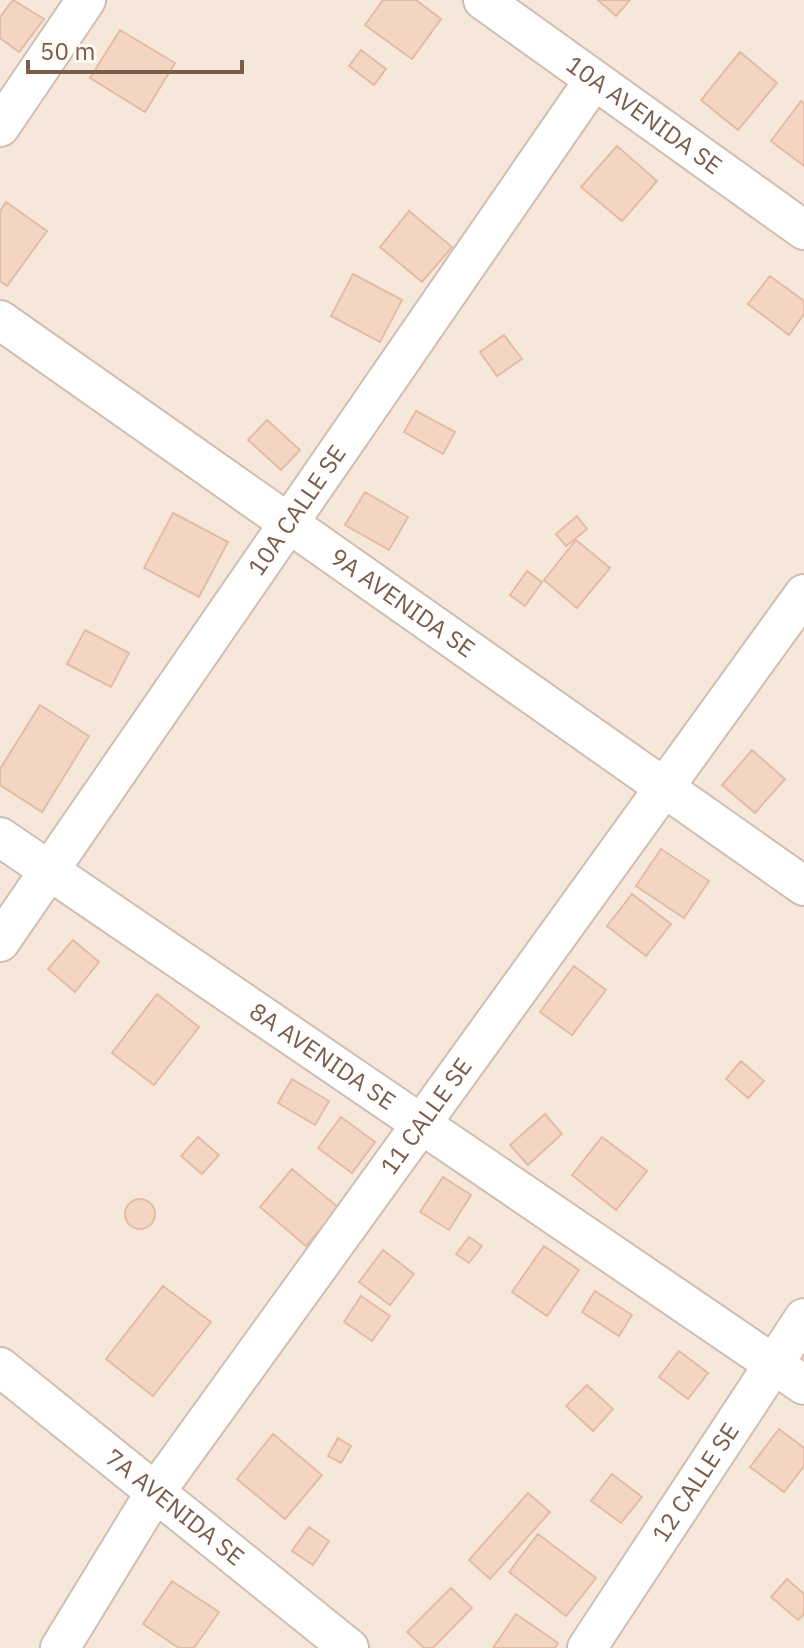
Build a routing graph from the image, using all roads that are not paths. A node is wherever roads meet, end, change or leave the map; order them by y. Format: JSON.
{"nodes":[{"id":1,"x":86,"y":0,"type":"edge"},
{"id":2,"x":483,"y":0,"type":"edge"},
{"id":3,"x":594,"y":80,"type":"junction"},
{"id":4,"x":0,"y":127,"type":"edge"},
{"id":5,"x":804,"y":230,"type":"edge"},
{"id":6,"x":0,"y":320,"type":"edge"},
{"id":7,"x":290,"y":522,"type":"junction"},
{"id":8,"x":804,"y":594,"type":"edge"},
{"id":9,"x":666,"y":786,"type":"junction"},
{"id":10,"x":0,"y":837,"type":"edge"},
{"id":11,"x":50,"y":871,"type":"junction"},
{"id":12,"x":804,"y":886,"type":"edge"},
{"id":13,"x":0,"y":942,"type":"edge"},
{"id":14,"x":421,"y":1123,"type":"junction"},
{"id":15,"x":804,"y":1318,"type":"edge"},
{"id":16,"x":0,"y":1367,"type":"edge"},
{"id":17,"x":789,"y":1374,"type":"edge"},
{"id":18,"x":154,"y":1494,"type":"junction"},
{"id":19,"x":60,"y":1648,"type":"edge"},
{"id":20,"x":349,"y":1648,"type":"edge"},
{"id":21,"x":587,"y":1648,"type":"edge"}],
"edges":[{"from":1,"to":4,"type":"street"},
{"from":2,"to":3,"type":"street","name":"10A AVENIDA SE"},
{"from":3,"to":5,"type":"street","name":"10A AVENIDA SE"},
{"from":3,"to":7,"type":"street","name":"10A CALLE SE"},
{"from":6,"to":7,"type":"street","name":"9A AVENIDA SE"},
{"from":7,"to":9,"type":"street","name":"9A AVENIDA SE"},
{"from":7,"to":11,"type":"street","name":"10A CALLE SE"},
{"from":8,"to":9,"type":"street","name":"11 CALLE SE"},
{"from":9,"to":12,"type":"street","name":"9A AVENIDA SE"},
{"from":9,"to":14,"type":"street","name":"11 CALLE SE"},
{"from":10,"to":11,"type":"street","name":"8A AVENIDA SE"},
{"from":11,"to":13,"type":"street","name":"10A CALLE SE"},
{"from":11,"to":14,"type":"street","name":"8A AVENIDA SE"},
{"from":14,"to":17,"type":"street","name":"8A AVENIDA SE"},
{"from":14,"to":18,"type":"street","name":"11 CALLE SE"},
{"from":15,"to":17,"type":"street","name":"12 CALLE SE"},
{"from":16,"to":18,"type":"street","name":"7A AVENIDA SE"},
{"from":17,"to":21,"type":"street","name":"12 CALLE SE"},
{"from":18,"to":19,"type":"street","name":"11 CALLE SE"},
{"from":18,"to":20,"type":"street","name":"7A AVENIDA SE"}]}
